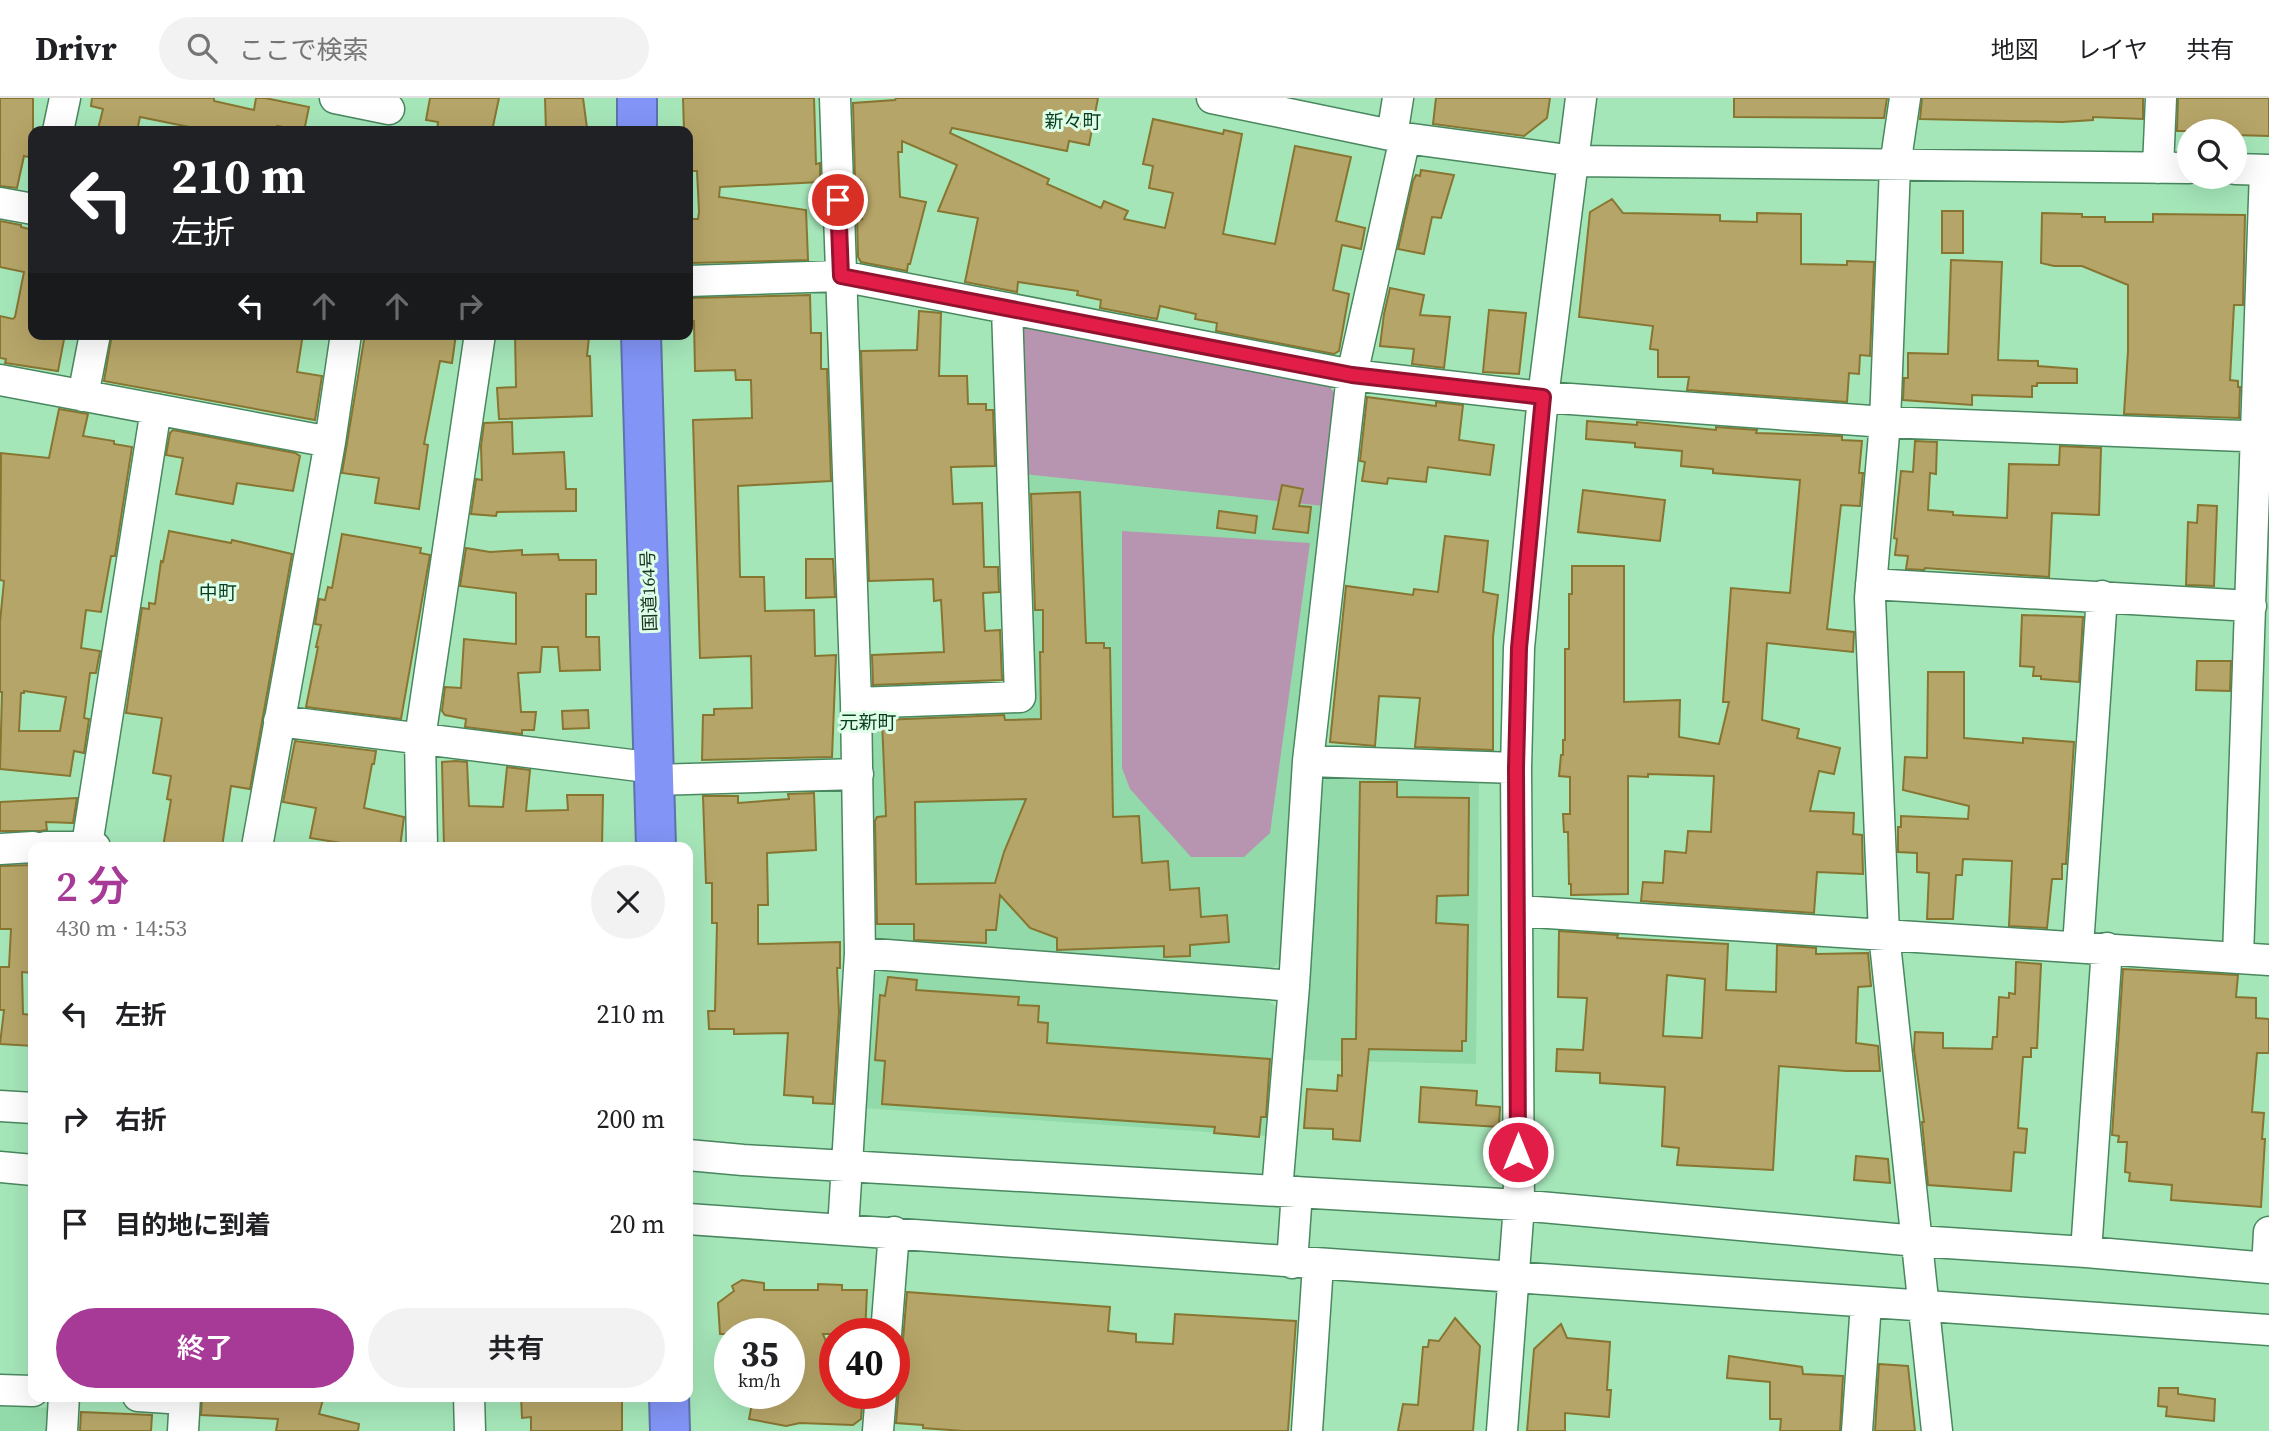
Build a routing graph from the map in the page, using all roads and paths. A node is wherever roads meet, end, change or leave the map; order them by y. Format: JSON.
{"nodes":[{"id":1,"x":65,"y":98,"type":"edge"},
{"id":2,"x":335,"y":98,"type":"edge"},
{"id":3,"x":637,"y":98,"type":"edge"},
{"id":4,"x":835,"y":98,"type":"edge"},
{"id":5,"x":1212,"y":98,"type":"edge"},
{"id":6,"x":1398,"y":98,"type":"edge"},
{"id":7,"x":1580,"y":98,"type":"edge"},
{"id":8,"x":1905,"y":98,"type":"edge"},
{"id":9,"x":2161,"y":98,"type":"edge"},
{"id":10,"x":388,"y":113,"type":"edge"},
{"id":11,"x":59,"y":126,"type":"edge"},
{"id":12,"x":637,"y":126,"type":"edge"},
{"id":13,"x":1399,"y":137,"type":"junction"},
{"id":14,"x":1574,"y":161,"type":"junction"},
{"id":15,"x":1895,"y":166,"type":"junction"},
{"id":16,"x":2158,"y":167,"type":"junction"},
{"id":17,"x":2177,"y":168,"type":"edge"},
{"id":18,"x":2247,"y":169,"type":"edge"},
{"id":19,"x":2267,"y":170,"type":"edge"},
{"id":20,"x":0,"y":203,"type":"edge"},
{"id":21,"x":28,"y":208,"type":"edge"},
{"id":22,"x":841,"y":276,"type":"junction"},
{"id":23,"x":693,"y":281,"type":"edge"},
{"id":24,"x":1007,"y":308,"type":"junction"},
{"id":25,"x":94,"y":340,"type":"edge"},
{"id":26,"x":345,"y":340,"type":"edge"},
{"id":27,"x":479,"y":340,"type":"edge"},
{"id":28,"x":641,"y":340,"type":"edge"},
{"id":29,"x":1352,"y":375,"type":"junction"},
{"id":30,"x":0,"y":380,"type":"edge"},
{"id":31,"x":83,"y":396,"type":"junction"},
{"id":32,"x":1543,"y":397,"type":"junction"},
{"id":33,"x":156,"y":409,"type":"junction"},
{"id":34,"x":1885,"y":422,"type":"junction"},
{"id":35,"x":2262,"y":436,"type":"edge"},
{"id":36,"x":330,"y":442,"type":"junction"},
{"id":37,"x":1871,"y":584,"type":"junction"},
{"id":38,"x":2102,"y":596,"type":"junction"},
{"id":39,"x":2251,"y":606,"type":"junction"},
{"id":40,"x":856,"y":703,"type":"junction"},
{"id":41,"x":279,"y":721,"type":"junction"},
{"id":42,"x":420,"y":738,"type":"junction"},
{"id":43,"x":1308,"y":761,"type":"junction"},
{"id":44,"x":1516,"y":768,"type":"junction"},
{"id":45,"x":655,"y":774,"type":"junction"},
{"id":46,"x":858,"y":774,"type":"junction"},
{"id":47,"x":92,"y":842,"type":"edge"},
{"id":48,"x":258,"y":842,"type":"edge"},
{"id":49,"x":422,"y":842,"type":"edge"},
{"id":50,"x":656,"y":842,"type":"edge"},
{"id":51,"x":28,"y":848,"type":"edge"},
{"id":52,"x":0,"y":849,"type":"edge"},
{"id":53,"x":1518,"y":911,"type":"junction"},
{"id":54,"x":1884,"y":934,"type":"junction"},
{"id":55,"x":2092,"y":947,"type":"junction"},
{"id":56,"x":860,"y":953,"type":"junction"},
{"id":57,"x":2238,"y":957,"type":"junction"},
{"id":58,"x":2269,"y":960,"type":"edge"},
{"id":59,"x":1294,"y":986,"type":"junction"},
{"id":60,"x":0,"y":1106,"type":"edge"},
{"id":61,"x":28,"y":1108,"type":"edge"},
{"id":62,"x":693,"y":1155,"type":"edge"},
{"id":63,"x":848,"y":1166,"type":"junction"},
{"id":64,"x":0,"y":1167,"type":"edge"},
{"id":65,"x":28,"y":1170,"type":"edge"},
{"id":66,"x":1287,"y":1192,"type":"junction"},
{"id":67,"x":1518,"y":1205,"type":"junction"},
{"id":68,"x":693,"y":1219,"type":"edge"},
{"id":69,"x":844,"y":1229,"type":"junction"},
{"id":70,"x":2269,"y":1231,"type":"edge"},
{"id":71,"x":894,"y":1232,"type":"junction"},
{"id":72,"x":1917,"y":1241,"type":"junction"},
{"id":73,"x":2086,"y":1252,"type":"junction"},
{"id":74,"x":1305,"y":1264,"type":"junction"},
{"id":75,"x":2268,"y":1268,"type":"edge"},
{"id":76,"x":1514,"y":1275,"type":"junction"},
{"id":77,"x":1866,"y":1303,"type":"junction"},
{"id":78,"x":1924,"y":1307,"type":"junction"},
{"id":79,"x":887,"y":1318,"type":"edge"},
{"id":80,"x":2269,"y":1330,"type":"edge"},
{"id":81,"x":0,"y":1390,"type":"edge"},
{"id":82,"x":28,"y":1391,"type":"edge"},
{"id":83,"x":64,"y":1402,"type":"edge"},
{"id":84,"x":185,"y":1402,"type":"edge"},
{"id":85,"x":470,"y":1402,"type":"edge"},
{"id":86,"x":669,"y":1402,"type":"edge"},
{"id":87,"x":880,"y":1409,"type":"edge"},
{"id":88,"x":62,"y":1431,"type":"edge"},
{"id":89,"x":183,"y":1431,"type":"edge"},
{"id":90,"x":470,"y":1431,"type":"edge"},
{"id":91,"x":670,"y":1431,"type":"edge"},
{"id":92,"x":878,"y":1431,"type":"edge"},
{"id":93,"x":1307,"y":1431,"type":"edge"},
{"id":94,"x":1502,"y":1431,"type":"edge"},
{"id":95,"x":1857,"y":1431,"type":"edge"},
{"id":96,"x":1937,"y":1431,"type":"edge"}],
"edges":[{"from":1,"to":11,"type":"street"},
{"from":2,"to":10,"type":"street"},
{"from":3,"to":12,"type":"highway"},
{"from":4,"to":22,"type":"street"},
{"from":5,"to":13,"type":"street"},
{"from":6,"to":13,"type":"street"},
{"from":7,"to":14,"type":"street"},
{"from":8,"to":15,"type":"street"},
{"from":9,"to":16,"type":"street"},
{"from":13,"to":14,"type":"street"},
{"from":13,"to":29,"type":"street"},
{"from":14,"to":15,"type":"street"},
{"from":14,"to":32,"type":"street"},
{"from":15,"to":16,"type":"street"},
{"from":15,"to":34,"type":"street"},
{"from":16,"to":17,"type":"street"},
{"from":18,"to":19,"type":"street"},
{"from":19,"to":35,"type":"street"},
{"from":20,"to":21,"type":"street"},
{"from":22,"to":23,"type":"street"},
{"from":22,"to":24,"type":"street"},
{"from":22,"to":40,"type":"street"},
{"from":24,"to":29,"type":"street"},
{"from":24,"to":40,"type":"street"},
{"from":25,"to":31,"type":"street"},
{"from":26,"to":36,"type":"street"},
{"from":27,"to":42,"type":"street"},
{"from":28,"to":45,"type":"highway","name":"国道164号"},
{"from":29,"to":32,"type":"street"},
{"from":29,"to":43,"type":"street"},
{"from":30,"to":31,"type":"street"},
{"from":31,"to":33,"type":"street"},
{"from":32,"to":34,"type":"street"},
{"from":32,"to":44,"type":"street"},
{"from":33,"to":36,"type":"street"},
{"from":33,"to":47,"type":"street"},
{"from":34,"to":35,"type":"street"},
{"from":34,"to":37,"type":"street"},
{"from":35,"to":39,"type":"street"},
{"from":36,"to":41,"type":"street"},
{"from":37,"to":38,"type":"street"},
{"from":37,"to":54,"type":"street"},
{"from":38,"to":39,"type":"street"},
{"from":38,"to":55,"type":"street"},
{"from":39,"to":57,"type":"street"},
{"from":40,"to":46,"type":"street"},
{"from":41,"to":42,"type":"street"},
{"from":41,"to":48,"type":"street"},
{"from":42,"to":45,"type":"street"},
{"from":42,"to":49,"type":"street"},
{"from":43,"to":44,"type":"street"},
{"from":43,"to":59,"type":"street"},
{"from":44,"to":53,"type":"street"},
{"from":45,"to":46,"type":"street"},
{"from":45,"to":50,"type":"highway","name":"国道164号"},
{"from":46,"to":56,"type":"street"},
{"from":51,"to":52,"type":"street"},
{"from":53,"to":54,"type":"street"},
{"from":53,"to":67,"type":"street"},
{"from":54,"to":55,"type":"street"},
{"from":54,"to":72,"type":"street"},
{"from":55,"to":57,"type":"street"},
{"from":55,"to":73,"type":"street"},
{"from":56,"to":59,"type":"street"},
{"from":56,"to":63,"type":"street"},
{"from":57,"to":58,"type":"street"},
{"from":59,"to":66,"type":"street"},
{"from":60,"to":61,"type":"street"},
{"from":62,"to":63,"type":"street"},
{"from":63,"to":66,"type":"street"},
{"from":63,"to":69,"type":"street"},
{"from":64,"to":65,"type":"street"},
{"from":66,"to":67,"type":"street"},
{"from":66,"to":74,"type":"street"},
{"from":67,"to":72,"type":"street"},
{"from":67,"to":76,"type":"street"},
{"from":68,"to":69,"type":"street"},
{"from":69,"to":71,"type":"street"},
{"from":70,"to":75,"type":"street"},
{"from":71,"to":74,"type":"street"},
{"from":71,"to":79,"type":"street"},
{"from":72,"to":73,"type":"street"},
{"from":72,"to":78,"type":"street"},
{"from":73,"to":75,"type":"street"},
{"from":74,"to":76,"type":"street"},
{"from":74,"to":93,"type":"street"},
{"from":76,"to":77,"type":"street"},
{"from":76,"to":94,"type":"street"},
{"from":77,"to":78,"type":"street"},
{"from":77,"to":95,"type":"street"},
{"from":78,"to":80,"type":"street"},
{"from":78,"to":96,"type":"street"},
{"from":81,"to":82,"type":"street"},
{"from":83,"to":88,"type":"street"},
{"from":84,"to":89,"type":"street"},
{"from":85,"to":90,"type":"street"},
{"from":86,"to":91,"type":"highway"},
{"from":87,"to":92,"type":"street"}]}
